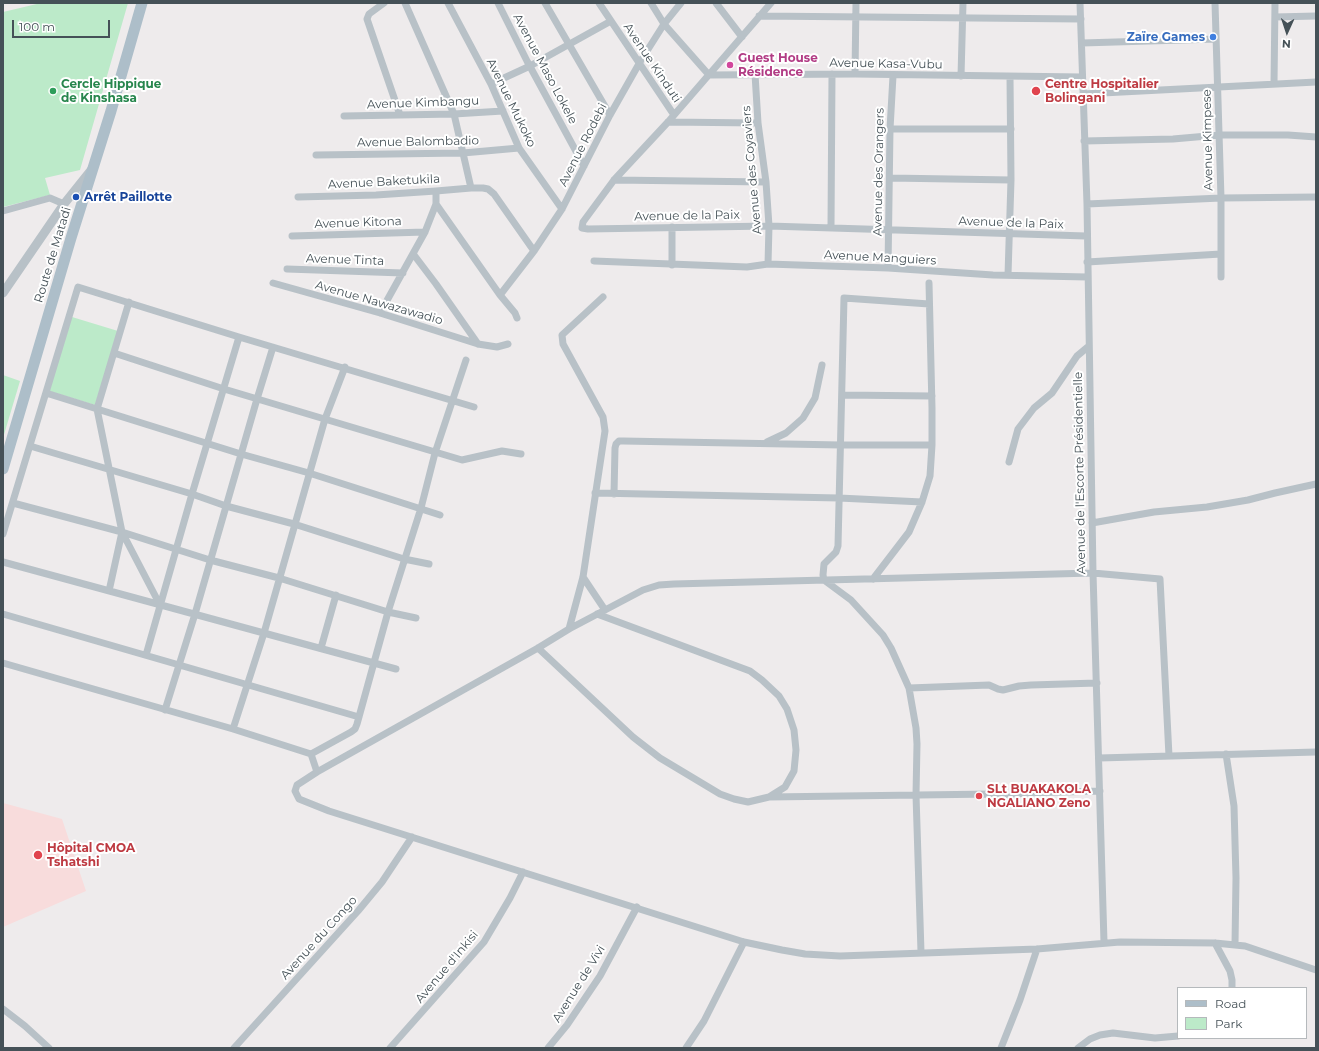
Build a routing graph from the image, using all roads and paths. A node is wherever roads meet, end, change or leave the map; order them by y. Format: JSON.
{"nodes":[{"id":1,"x":142,"y":3,"type":"edge"},
{"id":2,"x":384,"y":3,"type":"edge"},
{"id":3,"x":406,"y":3,"type":"edge"},
{"id":4,"x":449,"y":3,"type":"edge"},
{"id":5,"x":498,"y":3,"type":"edge"},
{"id":6,"x":545,"y":3,"type":"edge"},
{"id":7,"x":599,"y":3,"type":"edge"},
{"id":8,"x":651,"y":3,"type":"edge"},
{"id":9,"x":681,"y":3,"type":"edge"},
{"id":10,"x":716,"y":3,"type":"edge"},
{"id":11,"x":771,"y":3,"type":"edge"},
{"id":12,"x":856,"y":3,"type":"edge"},
{"id":13,"x":963,"y":3,"type":"edge"},
{"id":14,"x":1080,"y":3,"type":"edge"},
{"id":15,"x":1215,"y":3,"type":"edge"},
{"id":16,"x":1274,"y":3,"type":"edge"},
{"id":17,"x":760,"y":16,"type":"junction"},
{"id":18,"x":1316,"y":16,"type":"edge"},
{"id":19,"x":1275,"y":17,"type":"junction"},
{"id":20,"x":856,"y":18,"type":"junction"},
{"id":21,"x":963,"y":18,"type":"junction"},
{"id":22,"x":1081,"y":18,"type":"junction"},
{"id":23,"x":611,"y":22,"type":"junction"},
{"id":24,"x":664,"y":24,"type":"junction"},
{"id":25,"x":742,"y":37,"type":"junction"},
{"id":26,"x":1216,"y":39,"type":"junction"},
{"id":27,"x":1082,"y":43,"type":"junction"},
{"id":28,"x":569,"y":44,"type":"junction"},
{"id":29,"x":640,"y":62,"type":"junction"},
{"id":30,"x":530,"y":66,"type":"junction"},
{"id":31,"x":755,"y":74,"type":"junction"},
{"id":32,"x":832,"y":74,"type":"junction"},
{"id":33,"x":855,"y":74,"type":"junction"},
{"id":34,"x":709,"y":75,"type":"junction"},
{"id":35,"x":893,"y":76,"type":"junction"},
{"id":36,"x":961,"y":76,"type":"junction"},
{"id":37,"x":1010,"y":77,"type":"junction"},
{"id":38,"x":1082,"y":77,"type":"junction"},
{"id":39,"x":1316,"y":82,"type":"edge"},
{"id":40,"x":491,"y":84,"type":"junction"},
{"id":41,"x":1274,"y":84,"type":"junction"},
{"id":42,"x":1218,"y":86,"type":"junction"},
{"id":43,"x":1083,"y":94,"type":"junction"},
{"id":44,"x":503,"y":111,"type":"junction"},
{"id":45,"x":454,"y":114,"type":"junction"},
{"id":46,"x":400,"y":115,"type":"junction"},
{"id":47,"x":610,"y":115,"type":"junction"},
{"id":48,"x":674,"y":115,"type":"junction"},
{"id":49,"x":344,"y":116,"type":"dead end"},
{"id":50,"x":668,"y":122,"type":"junction"},
{"id":51,"x":758,"y":123,"type":"junction"},
{"id":52,"x":890,"y":129,"type":"junction"},
{"id":53,"x":1011,"y":129,"type":"junction"},
{"id":54,"x":1219,"y":135,"type":"junction"},
{"id":55,"x":1316,"y":137,"type":"edge"},
{"id":56,"x":1084,"y":141,"type":"junction"},
{"id":57,"x":519,"y":148,"type":"junction"},
{"id":58,"x":463,"y":153,"type":"junction"},
{"id":59,"x":316,"y":155,"type":"dead end"},
{"id":60,"x":95,"y":164,"type":"junction"},
{"id":61,"x":584,"y":166,"type":"junction"},
{"id":62,"x":890,"y":178,"type":"junction"},
{"id":63,"x":614,"y":180,"type":"junction"},
{"id":64,"x":1011,"y":180,"type":"junction"},
{"id":65,"x":766,"y":182,"type":"junction"},
{"id":66,"x":471,"y":188,"type":"junction"},
{"id":67,"x":436,"y":191,"type":"junction"},
{"id":68,"x":72,"y":194,"type":"junction"},
{"id":69,"x":298,"y":197,"type":"dead end"},
{"id":70,"x":1316,"y":197,"type":"edge"},
{"id":71,"x":1221,"y":198,"type":"junction"},
{"id":72,"x":84,"y":201,"type":"junction"},
{"id":73,"x":64,"y":204,"type":"junction"},
{"id":74,"x":436,"y":204,"type":"junction"},
{"id":75,"x":1086,"y":204,"type":"junction"},
{"id":76,"x":562,"y":208,"type":"junction"},
{"id":77,"x":3,"y":211,"type":"edge"},
{"id":78,"x":769,"y":226,"type":"junction"},
{"id":79,"x":672,"y":227,"type":"junction"},
{"id":80,"x":831,"y":227,"type":"junction"},
{"id":81,"x":888,"y":230,"type":"junction"},
{"id":82,"x":425,"y":232,"type":"junction"},
{"id":83,"x":1010,"y":233,"type":"junction"},
{"id":84,"x":292,"y":236,"type":"dead end"},
{"id":85,"x":1086,"y":236,"type":"junction"},
{"id":86,"x":534,"y":251,"type":"junction"},
{"id":87,"x":1221,"y":254,"type":"junction"},
{"id":88,"x":414,"y":255,"type":"junction"},
{"id":89,"x":594,"y":261,"type":"dead end"},
{"id":90,"x":1087,"y":262,"type":"junction"},
{"id":91,"x":768,"y":264,"type":"junction"},
{"id":92,"x":672,"y":265,"type":"junction"},
{"id":93,"x":888,"y":268,"type":"junction"},
{"id":94,"x":287,"y":269,"type":"dead end"},
{"id":95,"x":403,"y":272,"type":"junction"},
{"id":96,"x":1008,"y":275,"type":"junction"},
{"id":97,"x":1087,"y":277,"type":"junction"},
{"id":98,"x":1221,"y":277,"type":"dead end"},
{"id":99,"x":273,"y":283,"type":"dead end"},
{"id":100,"x":929,"y":283,"type":"dead end"},
{"id":101,"x":3,"y":293,"type":"edge"},
{"id":102,"x":500,"y":295,"type":"junction"},
{"id":103,"x":603,"y":297,"type":"dead end"},
{"id":104,"x":129,"y":302,"type":"junction"},
{"id":105,"x":929,"y":304,"type":"junction"},
{"id":106,"x":380,"y":313,"type":"junction"},
{"id":107,"x":517,"y":318,"type":"dead end"},
{"id":108,"x":240,"y":337,"type":"junction"},
{"id":109,"x":478,"y":344,"type":"junction"},
{"id":110,"x":508,"y":344,"type":"dead end"},
{"id":111,"x":1089,"y":346,"type":"junction"},
{"id":112,"x":273,"y":347,"type":"junction"},
{"id":113,"x":114,"y":353,"type":"junction"},
{"id":114,"x":466,"y":360,"type":"dead end"},
{"id":115,"x":822,"y":365,"type":"dead end"},
{"id":116,"x":345,"y":367,"type":"junction"},
{"id":117,"x":224,"y":389,"type":"junction"},
{"id":118,"x":46,"y":393,"type":"junction"},
{"id":119,"x":842,"y":395,"type":"junction"},
{"id":120,"x":932,"y":396,"type":"junction"},
{"id":121,"x":257,"y":399,"type":"junction"},
{"id":122,"x":453,"y":400,"type":"junction"},
{"id":123,"x":474,"y":407,"type":"dead end"},
{"id":124,"x":98,"y":409,"type":"junction"},
{"id":125,"x":325,"y":419,"type":"junction"},
{"id":126,"x":207,"y":443,"type":"junction"},
{"id":127,"x":764,"y":443,"type":"junction"},
{"id":128,"x":841,"y":445,"type":"junction"},
{"id":129,"x":932,"y":445,"type":"junction"},
{"id":130,"x":30,"y":446,"type":"junction"},
{"id":131,"x":435,"y":453,"type":"junction"},
{"id":132,"x":241,"y":454,"type":"junction"},
{"id":133,"x":521,"y":454,"type":"dead end"},
{"id":134,"x":1009,"y":462,"type":"dead end"},
{"id":135,"x":3,"y":469,"type":"edge"},
{"id":136,"x":109,"y":469,"type":"junction"},
{"id":137,"x":309,"y":473,"type":"junction"},
{"id":138,"x":1316,"y":484,"type":"edge"},
{"id":139,"x":595,"y":493,"type":"junction"},
{"id":140,"x":192,"y":494,"type":"junction"},
{"id":141,"x":614,"y":494,"type":"junction"},
{"id":142,"x":840,"y":498,"type":"junction"},
{"id":143,"x":922,"y":502,"type":"junction"},
{"id":144,"x":13,"y":503,"type":"junction"},
{"id":145,"x":226,"y":506,"type":"junction"},
{"id":146,"x":421,"y":508,"type":"junction"},
{"id":147,"x":440,"y":515,"type":"dead end"},
{"id":148,"x":1092,"y":523,"type":"junction"},
{"id":149,"x":294,"y":524,"type":"junction"},
{"id":150,"x":122,"y":532,"type":"junction"},
{"id":151,"x":3,"y":534,"type":"edge"},
{"id":152,"x":176,"y":550,"type":"junction"},
{"id":153,"x":404,"y":559,"type":"junction"},
{"id":154,"x":210,"y":560,"type":"junction"},
{"id":155,"x":3,"y":562,"type":"edge"},
{"id":156,"x":428,"y":564,"type":"dead end"},
{"id":157,"x":1093,"y":573,"type":"junction"},
{"id":158,"x":583,"y":577,"type":"junction"},
{"id":159,"x":279,"y":578,"type":"junction"},
{"id":160,"x":873,"y":579,"type":"junction"},
{"id":161,"x":824,"y":580,"type":"junction"},
{"id":162,"x":109,"y":591,"type":"junction"},
{"id":163,"x":336,"y":595,"type":"junction"},
{"id":164,"x":160,"y":606,"type":"junction"},
{"id":165,"x":605,"y":610,"type":"junction"},
{"id":166,"x":388,"y":612,"type":"junction"},
{"id":167,"x":3,"y":614,"type":"edge"},
{"id":168,"x":195,"y":614,"type":"junction"},
{"id":169,"x":597,"y":614,"type":"junction"},
{"id":170,"x":416,"y":618,"type":"dead end"},
{"id":171,"x":569,"y":629,"type":"junction"},
{"id":172,"x":264,"y":633,"type":"junction"},
{"id":173,"x":321,"y":648,"type":"junction"},
{"id":174,"x":538,"y":648,"type":"junction"},
{"id":175,"x":146,"y":655,"type":"junction"},
{"id":176,"x":3,"y":663,"type":"edge"},
{"id":177,"x":374,"y":663,"type":"junction"},
{"id":178,"x":179,"y":665,"type":"junction"},
{"id":179,"x":396,"y":669,"type":"dead end"},
{"id":180,"x":1097,"y":683,"type":"junction"},
{"id":181,"x":247,"y":685,"type":"junction"},
{"id":182,"x":909,"y":688,"type":"junction"},
{"id":183,"x":165,"y":710,"type":"junction"},
{"id":184,"x":359,"y":717,"type":"junction"},
{"id":185,"x":234,"y":729,"type":"junction"},
{"id":186,"x":1316,"y":752,"type":"edge"},
{"id":187,"x":311,"y":754,"type":"junction"},
{"id":188,"x":1226,"y":754,"type":"junction"},
{"id":189,"x":1169,"y":756,"type":"junction"},
{"id":190,"x":1099,"y":758,"type":"junction"},
{"id":191,"x":317,"y":772,"type":"junction"},
{"id":192,"x":1100,"y":791,"type":"junction"},
{"id":193,"x":916,"y":795,"type":"junction"},
{"id":194,"x":769,"y":797,"type":"junction"},
{"id":195,"x":412,"y":837,"type":"junction"},
{"id":196,"x":523,"y":872,"type":"junction"},
{"id":197,"x":637,"y":907,"type":"junction"},
{"id":198,"x":744,"y":942,"type":"junction"},
{"id":199,"x":1104,"y":942,"type":"junction"},
{"id":200,"x":1215,"y":943,"type":"junction"},
{"id":201,"x":1236,"y":944,"type":"junction"},
{"id":202,"x":1037,"y":949,"type":"junction"},
{"id":203,"x":921,"y":952,"type":"junction"},
{"id":204,"x":1316,"y":970,"type":"edge"},
{"id":205,"x":1232,"y":987,"type":"edge"},
{"id":206,"x":3,"y":1009,"type":"edge"},
{"id":207,"x":1177,"y":1036,"type":"edge"},
{"id":208,"x":49,"y":1048,"type":"edge"},
{"id":209,"x":234,"y":1048,"type":"edge"},
{"id":210,"x":390,"y":1048,"type":"edge"},
{"id":211,"x":548,"y":1048,"type":"edge"},
{"id":212,"x":686,"y":1048,"type":"edge"},
{"id":213,"x":1001,"y":1048,"type":"edge"},
{"id":214,"x":1078,"y":1048,"type":"edge"}],
"edges":[{"from":1,"to":60,"type":"main road","name":"Route de Matadi"},
{"from":2,"to":46,"type":"street"},
{"from":3,"to":45,"type":"street"},
{"from":4,"to":40,"type":"street","name":"Avenue Mukoko"},
{"from":5,"to":30,"type":"street","name":"Avenue Maso Lokele"},
{"from":6,"to":28,"type":"street"},
{"from":7,"to":23,"type":"street","name":"Avenue Kinduti"},
{"from":8,"to":24,"type":"street"},
{"from":9,"to":24,"type":"street","name":"Avenue Rodebi"},
{"from":10,"to":25,"type":"street"},
{"from":11,"to":17,"type":"street","name":"Avenue de la Paix"},
{"from":12,"to":20,"type":"street"},
{"from":13,"to":21,"type":"street"},
{"from":14,"to":22,"type":"street","name":"Avenue de l'Escorte Présidentielle"},
{"from":15,"to":26,"type":"street","name":"Avenue Kimpese"},
{"from":16,"to":19,"type":"street"},
{"from":17,"to":20,"type":"street"},
{"from":17,"to":25,"type":"street","name":"Avenue de la Paix"},
{"from":18,"to":19,"type":"street"},
{"from":19,"to":41,"type":"street"},
{"from":20,"to":21,"type":"street"},
{"from":20,"to":33,"type":"street"},
{"from":21,"to":22,"type":"street"},
{"from":21,"to":36,"type":"street"},
{"from":22,"to":27,"type":"street","name":"Avenue de l'Escorte Présidentielle"},
{"from":23,"to":28,"type":"street"},
{"from":23,"to":29,"type":"street","name":"Avenue Kinduti"},
{"from":24,"to":29,"type":"street","name":"Avenue Rodebi"},
{"from":24,"to":34,"type":"street"},
{"from":25,"to":34,"type":"street","name":"Avenue de la Paix"},
{"from":26,"to":27,"type":"street"},
{"from":26,"to":42,"type":"street","name":"Avenue Kimpese"},
{"from":27,"to":38,"type":"street","name":"Avenue de l'Escorte Présidentielle"},
{"from":28,"to":30,"type":"street"},
{"from":28,"to":47,"type":"street"},
{"from":29,"to":47,"type":"street","name":"Avenue Rodebi"},
{"from":29,"to":48,"type":"street","name":"Avenue Kinduti"},
{"from":30,"to":40,"type":"street"},
{"from":30,"to":61,"type":"street","name":"Avenue Maso Lokele"},
{"from":31,"to":32,"type":"street","name":"Avenue Kasa-Vubu"},
{"from":31,"to":34,"type":"street","name":"Avenue Kasa-Vubu"},
{"from":31,"to":51,"type":"street","name":"Avenue des Coyaviers"},
{"from":32,"to":33,"type":"street","name":"Avenue Kasa-Vubu"},
{"from":32,"to":80,"type":"street"},
{"from":33,"to":35,"type":"street","name":"Avenue Kasa-Vubu"},
{"from":34,"to":48,"type":"street","name":"Avenue de la Paix"},
{"from":35,"to":36,"type":"street","name":"Avenue Kasa-Vubu"},
{"from":35,"to":52,"type":"street","name":"Avenue des Orangers"},
{"from":36,"to":37,"type":"street","name":"Avenue Kasa-Vubu"},
{"from":37,"to":38,"type":"street","name":"Avenue Kasa-Vubu"},
{"from":37,"to":53,"type":"street"},
{"from":38,"to":43,"type":"street","name":"Avenue de l'Escorte Présidentielle"},
{"from":39,"to":41,"type":"street"},
{"from":40,"to":44,"type":"street","name":"Avenue Mukoko"},
{"from":41,"to":42,"type":"street"},
{"from":42,"to":43,"type":"street"},
{"from":42,"to":54,"type":"street","name":"Avenue Kimpese"},
{"from":43,"to":56,"type":"street","name":"Avenue de l'Escorte Présidentielle"},
{"from":44,"to":45,"type":"street","name":"Avenue Kimbangu"},
{"from":44,"to":57,"type":"street","name":"Avenue Mukoko"},
{"from":45,"to":46,"type":"street","name":"Avenue Kimbangu"},
{"from":45,"to":58,"type":"street"},
{"from":46,"to":49,"type":"street","name":"Avenue Kimbangu"},
{"from":47,"to":61,"type":"street","name":"Avenue Rodebi"},
{"from":48,"to":50,"type":"street","name":"Avenue de la Paix"},
{"from":50,"to":51,"type":"street"},
{"from":50,"to":63,"type":"street","name":"Avenue de la Paix"},
{"from":51,"to":65,"type":"street","name":"Avenue des Coyaviers"},
{"from":52,"to":53,"type":"street"},
{"from":52,"to":62,"type":"street","name":"Avenue des Orangers"},
{"from":53,"to":64,"type":"street"},
{"from":54,"to":55,"type":"street"},
{"from":54,"to":56,"type":"street"},
{"from":54,"to":71,"type":"street","name":"Avenue Kimpese"},
{"from":56,"to":75,"type":"street","name":"Avenue de l'Escorte Présidentielle"},
{"from":57,"to":58,"type":"street","name":"Avenue Balombadio"},
{"from":57,"to":76,"type":"street","name":"Avenue Mukoko"},
{"from":58,"to":59,"type":"street","name":"Avenue Balombadio"},
{"from":58,"to":66,"type":"street"},
{"from":60,"to":68,"type":"street"},
{"from":60,"to":72,"type":"main road","name":"Route de Matadi"},
{"from":61,"to":76,"type":"street","name":"Avenue Rodebi"},
{"from":62,"to":64,"type":"street"},
{"from":62,"to":81,"type":"street","name":"Avenue des Orangers"},
{"from":63,"to":65,"type":"street"},
{"from":63,"to":79,"type":"street","name":"Avenue de la Paix"},
{"from":64,"to":83,"type":"street"},
{"from":65,"to":78,"type":"street","name":"Avenue des Coyaviers"},
{"from":66,"to":67,"type":"street","name":"Avenue Baketukila"},
{"from":66,"to":86,"type":"street","name":"Avenue Baketukila"},
{"from":67,"to":69,"type":"street","name":"Avenue Baketukila"},
{"from":67,"to":74,"type":"street"},
{"from":68,"to":72,"type":"street"},
{"from":68,"to":73,"type":"street"},
{"from":70,"to":71,"type":"street"},
{"from":71,"to":75,"type":"street"},
{"from":71,"to":87,"type":"street","name":"Avenue Kimpese"},
{"from":72,"to":135,"type":"main road","name":"Route de Matadi"},
{"from":73,"to":77,"type":"street"},
{"from":73,"to":101,"type":"street"},
{"from":74,"to":82,"type":"street"},
{"from":74,"to":102,"type":"street"},
{"from":75,"to":85,"type":"street","name":"Avenue de l'Escorte Présidentielle"},
{"from":76,"to":86,"type":"street","name":"Avenue Rodebi"},
{"from":78,"to":79,"type":"street","name":"Avenue de la Paix"},
{"from":78,"to":80,"type":"street","name":"Avenue de la Paix"},
{"from":78,"to":91,"type":"street","name":"Avenue des Coyaviers"},
{"from":79,"to":92,"type":"street"},
{"from":80,"to":81,"type":"street","name":"Avenue de la Paix"},
{"from":81,"to":83,"type":"street","name":"Avenue de la Paix"},
{"from":81,"to":93,"type":"street","name":"Avenue des Orangers"},
{"from":82,"to":84,"type":"street","name":"Avenue Kitona"},
{"from":82,"to":88,"type":"street"},
{"from":83,"to":85,"type":"street","name":"Avenue de la Paix"},
{"from":83,"to":96,"type":"street"},
{"from":85,"to":90,"type":"street","name":"Avenue de l'Escorte Présidentielle"},
{"from":86,"to":102,"type":"street","name":"Avenue Rodebi"},
{"from":87,"to":90,"type":"street"},
{"from":87,"to":98,"type":"street","name":"Avenue Kimpese"},
{"from":88,"to":95,"type":"street"},
{"from":88,"to":109,"type":"street"},
{"from":89,"to":92,"type":"street","name":"Avenue Manguiers"},
{"from":90,"to":97,"type":"street","name":"Avenue de l'Escorte Présidentielle"},
{"from":91,"to":92,"type":"street","name":"Avenue Manguiers"},
{"from":91,"to":93,"type":"street","name":"Avenue Manguiers"},
{"from":93,"to":96,"type":"street","name":"Avenue Manguiers"},
{"from":94,"to":95,"type":"street","name":"Avenue Tinta"},
{"from":95,"to":106,"type":"street"},
{"from":96,"to":97,"type":"street","name":"Avenue Manguiers"},
{"from":97,"to":111,"type":"street","name":"Avenue de l'Escorte Présidentielle"},
{"from":99,"to":106,"type":"street","name":"Avenue Nawazawadio"},
{"from":100,"to":105,"type":"street"},
{"from":102,"to":107,"type":"street"},
{"from":103,"to":139,"type":"street"},
{"from":104,"to":108,"type":"street"},
{"from":104,"to":113,"type":"street"},
{"from":104,"to":118,"type":"street"},
{"from":105,"to":119,"type":"street"},
{"from":105,"to":120,"type":"street"},
{"from":106,"to":109,"type":"street","name":"Avenue Nawazawadio"},
{"from":108,"to":112,"type":"street"},
{"from":108,"to":117,"type":"street"},
{"from":109,"to":110,"type":"street","name":"Avenue Nawazawadio"},
{"from":111,"to":134,"type":"street"},
{"from":111,"to":148,"type":"street","name":"Avenue de l'Escorte Présidentielle"},
{"from":112,"to":116,"type":"street"},
{"from":112,"to":121,"type":"street"},
{"from":113,"to":117,"type":"street"},
{"from":113,"to":124,"type":"street"},
{"from":114,"to":122,"type":"street"},
{"from":115,"to":127,"type":"street"},
{"from":116,"to":122,"type":"street"},
{"from":116,"to":125,"type":"street"},
{"from":117,"to":121,"type":"street"},
{"from":117,"to":126,"type":"street"},
{"from":118,"to":124,"type":"street"},
{"from":118,"to":130,"type":"street"},
{"from":119,"to":120,"type":"street"},
{"from":119,"to":128,"type":"street"},
{"from":120,"to":129,"type":"street"},
{"from":121,"to":125,"type":"street"},
{"from":121,"to":132,"type":"street"},
{"from":122,"to":123,"type":"street"},
{"from":122,"to":131,"type":"street"},
{"from":124,"to":126,"type":"street"},
{"from":124,"to":136,"type":"street"},
{"from":125,"to":131,"type":"street"},
{"from":125,"to":137,"type":"street"},
{"from":126,"to":132,"type":"street"},
{"from":126,"to":140,"type":"street"},
{"from":127,"to":128,"type":"street"},
{"from":127,"to":141,"type":"street"},
{"from":128,"to":129,"type":"street"},
{"from":128,"to":142,"type":"street"},
{"from":129,"to":143,"type":"street"},
{"from":130,"to":136,"type":"street"},
{"from":130,"to":144,"type":"street"},
{"from":131,"to":133,"type":"street"},
{"from":131,"to":146,"type":"street"},
{"from":132,"to":137,"type":"street"},
{"from":132,"to":145,"type":"street"},
{"from":136,"to":140,"type":"street"},
{"from":136,"to":150,"type":"street"},
{"from":137,"to":146,"type":"street"},
{"from":137,"to":149,"type":"street"},
{"from":138,"to":148,"type":"street"},
{"from":139,"to":141,"type":"street"},
{"from":139,"to":158,"type":"street"},
{"from":140,"to":145,"type":"street"},
{"from":140,"to":152,"type":"street"},
{"from":141,"to":142,"type":"street"},
{"from":142,"to":143,"type":"street"},
{"from":142,"to":161,"type":"street"},
{"from":143,"to":160,"type":"street"},
{"from":144,"to":150,"type":"street"},
{"from":144,"to":151,"type":"street"},
{"from":145,"to":149,"type":"street"},
{"from":145,"to":154,"type":"street"},
{"from":146,"to":147,"type":"street"},
{"from":146,"to":153,"type":"street"},
{"from":148,"to":157,"type":"street","name":"Avenue de l'Escorte Présidentielle"},
{"from":149,"to":153,"type":"street"},
{"from":149,"to":159,"type":"street"},
{"from":150,"to":152,"type":"street"},
{"from":150,"to":162,"type":"street"},
{"from":150,"to":164,"type":"street"},
{"from":152,"to":154,"type":"street"},
{"from":152,"to":164,"type":"street"},
{"from":153,"to":156,"type":"street"},
{"from":153,"to":166,"type":"street"},
{"from":154,"to":159,"type":"street"},
{"from":154,"to":168,"type":"street"},
{"from":155,"to":162,"type":"street"},
{"from":157,"to":160,"type":"street"},
{"from":157,"to":180,"type":"street","name":"Avenue de l'Escorte Présidentielle"},
{"from":157,"to":189,"type":"street"},
{"from":158,"to":165,"type":"street"},
{"from":158,"to":171,"type":"street"},
{"from":159,"to":163,"type":"street"},
{"from":159,"to":172,"type":"street"},
{"from":160,"to":161,"type":"street"},
{"from":161,"to":165,"type":"street"},
{"from":161,"to":182,"type":"street"},
{"from":162,"to":164,"type":"street"},
{"from":163,"to":166,"type":"street"},
{"from":163,"to":173,"type":"street"},
{"from":164,"to":168,"type":"street"},
{"from":164,"to":175,"type":"street"},
{"from":165,"to":169,"type":"street"},
{"from":166,"to":170,"type":"street"},
{"from":166,"to":177,"type":"street"},
{"from":167,"to":175,"type":"street"},
{"from":168,"to":172,"type":"street"},
{"from":168,"to":178,"type":"street"},
{"from":169,"to":171,"type":"street"},
{"from":169,"to":194,"type":"street"},
{"from":171,"to":174,"type":"street"},
{"from":172,"to":173,"type":"street"},
{"from":172,"to":181,"type":"street"},
{"from":173,"to":177,"type":"street"},
{"from":174,"to":191,"type":"street"},
{"from":174,"to":194,"type":"street"},
{"from":175,"to":178,"type":"street"},
{"from":176,"to":183,"type":"street"},
{"from":177,"to":179,"type":"street"},
{"from":177,"to":184,"type":"street"},
{"from":178,"to":181,"type":"street"},
{"from":178,"to":183,"type":"street"},
{"from":180,"to":182,"type":"street"},
{"from":180,"to":190,"type":"street","name":"Avenue de l'Escorte Présidentielle"},
{"from":181,"to":184,"type":"street"},
{"from":181,"to":185,"type":"street"},
{"from":182,"to":193,"type":"street"},
{"from":183,"to":185,"type":"street"},
{"from":184,"to":187,"type":"street"},
{"from":185,"to":187,"type":"street"},
{"from":186,"to":188,"type":"street"},
{"from":187,"to":191,"type":"street"},
{"from":188,"to":189,"type":"street"},
{"from":188,"to":201,"type":"street"},
{"from":189,"to":190,"type":"street"},
{"from":190,"to":192,"type":"street","name":"Avenue de l'Escorte Présidentielle"},
{"from":191,"to":195,"type":"street"},
{"from":192,"to":193,"type":"street"},
{"from":192,"to":199,"type":"street","name":"Avenue de l'Escorte Présidentielle"},
{"from":193,"to":194,"type":"street"},
{"from":193,"to":203,"type":"street"},
{"from":195,"to":196,"type":"street"},
{"from":195,"to":209,"type":"street","name":"Avenue du Congo"},
{"from":196,"to":197,"type":"street"},
{"from":196,"to":210,"type":"street","name":"Avenue d'Inkisi"},
{"from":197,"to":198,"type":"street"},
{"from":197,"to":211,"type":"street","name":"Avenue de Vivi"},
{"from":198,"to":203,"type":"street"},
{"from":198,"to":212,"type":"street"},
{"from":199,"to":200,"type":"street"},
{"from":199,"to":202,"type":"street"},
{"from":200,"to":201,"type":"street"},
{"from":200,"to":205,"type":"street"},
{"from":201,"to":204,"type":"street"},
{"from":202,"to":203,"type":"street"},
{"from":202,"to":213,"type":"street"},
{"from":206,"to":208,"type":"street"},
{"from":207,"to":214,"type":"street"}]}
